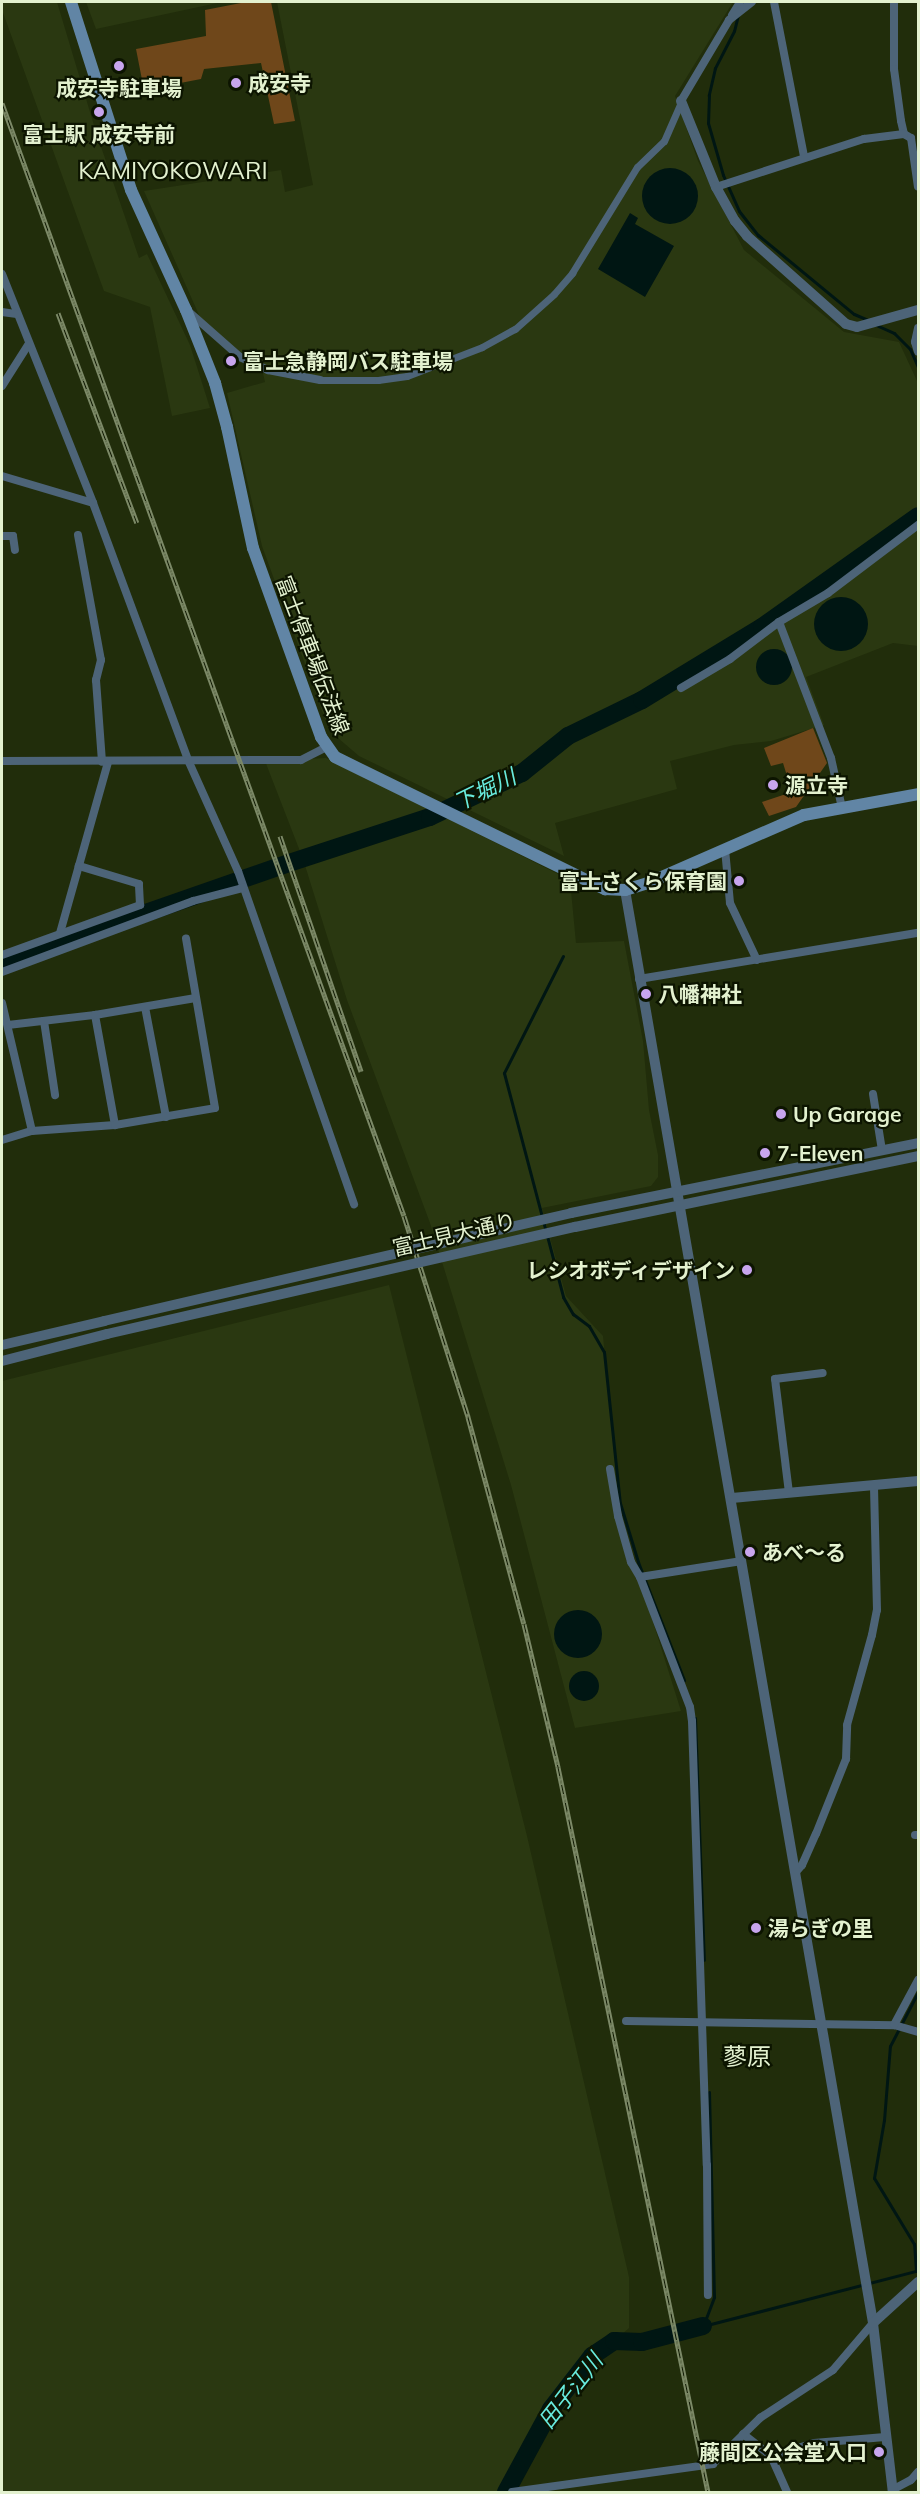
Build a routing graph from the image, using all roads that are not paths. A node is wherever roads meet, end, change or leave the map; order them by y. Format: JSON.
{"nodes":[{"id":1,"x":71,"y":2,"type":"edge"},
{"id":2,"x":774,"y":2,"type":"edge"},
{"id":3,"x":894,"y":2,"type":"edge"},
{"id":4,"x":739,"y":9,"type":"edge"},
{"id":5,"x":681,"y":101,"type":"junction"},
{"id":6,"x":904,"y":134,"type":"junction"},
{"id":7,"x":804,"y":157,"type":"junction"},
{"id":8,"x":718,"y":186,"type":"junction"},
{"id":9,"x":918,"y":187,"type":"edge"},
{"id":10,"x":2,"y":274,"type":"edge"},
{"id":11,"x":186,"y":310,"type":"junction"},
{"id":12,"x":918,"y":310,"type":"edge"},
{"id":13,"x":2,"y":312,"type":"edge"},
{"id":14,"x":17,"y":314,"type":"junction"},
{"id":15,"x":918,"y":328,"type":"edge"},
{"id":16,"x":28,"y":345,"type":"junction"},
{"id":17,"x":918,"y":352,"type":"edge"},
{"id":18,"x":5,"y":374,"type":"edge"},
{"id":19,"x":321,"y":380,"type":"joint"},
{"id":20,"x":2,"y":386,"type":"edge"},
{"id":21,"x":2,"y":476,"type":"edge"},
{"id":22,"x":93,"y":503,"type":"junction"},
{"id":23,"x":918,"y":525,"type":"edge"},
{"id":24,"x":78,"y":535,"type":"dead end"},
{"id":25,"x":2,"y":536,"type":"edge"},
{"id":26,"x":15,"y":550,"type":"dead end"},
{"id":27,"x":779,"y":622,"type":"junction"},
{"id":28,"x":681,"y":688,"type":"dead end"},
{"id":29,"x":327,"y":747,"type":"junction"},
{"id":30,"x":188,"y":760,"type":"junction"},
{"id":31,"x":2,"y":761,"type":"edge"},
{"id":32,"x":105,"y":762,"type":"junction"},
{"id":33,"x":918,"y":794,"type":"edge"},
{"id":34,"x":842,"y":808,"type":"junction"},
{"id":35,"x":725,"y":849,"type":"junction"},
{"id":36,"x":80,"y":866,"type":"junction"},
{"id":37,"x":243,"y":888,"type":"junction"},
{"id":38,"x":625,"y":890,"type":"junction"},
{"id":39,"x":60,"y":933,"type":"junction"},
{"id":40,"x":918,"y":933,"type":"edge"},
{"id":41,"x":186,"y":938,"type":"dead end"},
{"id":42,"x":2,"y":955,"type":"edge"},
{"id":43,"x":757,"y":960,"type":"junction"},
{"id":44,"x":2,"y":972,"type":"edge"},
{"id":45,"x":639,"y":979,"type":"junction"},
{"id":46,"x":196,"y":998,"type":"junction"},
{"id":47,"x":2,"y":1003,"type":"edge"},
{"id":48,"x":145,"y":1007,"type":"junction"},
{"id":49,"x":95,"y":1015,"type":"junction"},
{"id":50,"x":44,"y":1021,"type":"junction"},
{"id":51,"x":8,"y":1025,"type":"junction"},
{"id":52,"x":873,"y":1094,"type":"dead end"},
{"id":53,"x":55,"y":1095,"type":"dead end"},
{"id":54,"x":166,"y":1117,"type":"junction"},
{"id":55,"x":114,"y":1125,"type":"junction"},
{"id":56,"x":32,"y":1131,"type":"junction"},
{"id":57,"x":2,"y":1140,"type":"edge"},
{"id":58,"x":918,"y":1143,"type":"edge"},
{"id":59,"x":882,"y":1150,"type":"junction"},
{"id":60,"x":918,"y":1156,"type":"edge"},
{"id":61,"x":677,"y":1191,"type":"junction"},
{"id":62,"x":354,"y":1204,"type":"dead end"},
{"id":63,"x":679,"y":1205,"type":"junction"},
{"id":64,"x":2,"y":1345,"type":"edge"},
{"id":65,"x":2,"y":1361,"type":"edge"},
{"id":66,"x":823,"y":1373,"type":"dead end"},
{"id":67,"x":610,"y":1469,"type":"dead end"},
{"id":68,"x":918,"y":1481,"type":"edge"},
{"id":69,"x":874,"y":1485,"type":"junction"},
{"id":70,"x":789,"y":1492,"type":"junction"},
{"id":71,"x":732,"y":1498,"type":"junction"},
{"id":72,"x":742,"y":1561,"type":"junction"},
{"id":73,"x":640,"y":1577,"type":"junction"},
{"id":74,"x":796,"y":1872,"type":"junction"},
{"id":75,"x":918,"y":1980,"type":"edge"},
{"id":76,"x":626,"y":2021,"type":"dead end"},
{"id":77,"x":701,"y":2023,"type":"junction"},
{"id":78,"x":822,"y":2025,"type":"junction"},
{"id":79,"x":898,"y":2026,"type":"junction"},
{"id":80,"x":918,"y":2032,"type":"edge"},
{"id":81,"x":918,"y":2285,"type":"edge"},
{"id":82,"x":708,"y":2295,"type":"dead end"},
{"id":83,"x":873,"y":2323,"type":"junction"},
{"id":84,"x":743,"y":2434,"type":"junction"},
{"id":85,"x":885,"y":2437,"type":"junction"},
{"id":86,"x":771,"y":2456,"type":"junction"},
{"id":87,"x":918,"y":2472,"type":"edge"},
{"id":88,"x":536,"y":2491,"type":"edge"},
{"id":89,"x":893,"y":2491,"type":"edge"},
{"id":90,"x":512,"y":2493,"type":"edge"},
{"id":91,"x":787,"y":2493,"type":"edge"}],
"edges":[{"from":1,"to":11,"type":"main road","name":"富士停車場伝法線"},
{"from":2,"to":7,"type":"street"},
{"from":3,"to":6,"type":"street"},
{"from":4,"to":5,"type":"street"},
{"from":5,"to":8,"type":"street"},
{"from":5,"to":19,"type":"street"},
{"from":6,"to":7,"type":"street"},
{"from":6,"to":9,"type":"street"},
{"from":7,"to":8,"type":"street"},
{"from":8,"to":12,"type":"street"},
{"from":10,"to":14,"type":"street"},
{"from":11,"to":19,"type":"street"},
{"from":11,"to":29,"type":"main road","name":"富士停車場伝法線"},
{"from":13,"to":14,"type":"street"},
{"from":14,"to":16,"type":"street"},
{"from":15,"to":17,"type":"street"},
{"from":16,"to":18,"type":"street"},
{"from":16,"to":22,"type":"street"},
{"from":18,"to":20,"type":"street"},
{"from":21,"to":22,"type":"street"},
{"from":22,"to":30,"type":"street"},
{"from":23,"to":27,"type":"street"},
{"from":24,"to":32,"type":"street"},
{"from":25,"to":26,"type":"street"},
{"from":27,"to":28,"type":"street"},
{"from":27,"to":34,"type":"street"},
{"from":29,"to":30,"type":"street"},
{"from":29,"to":38,"type":"main road","name":"富士停車場伝法線"},
{"from":30,"to":32,"type":"street"},
{"from":30,"to":37,"type":"street"},
{"from":31,"to":32,"type":"street"},
{"from":32,"to":36,"type":"street"},
{"from":33,"to":34,"type":"main road","name":"富士停車場伝法線"},
{"from":34,"to":35,"type":"main road","name":"富士停車場伝法線"},
{"from":35,"to":38,"type":"main road","name":"富士停車場伝法線"},
{"from":35,"to":43,"type":"street"},
{"from":36,"to":39,"type":"street"},
{"from":36,"to":39,"type":"street"},
{"from":37,"to":44,"type":"street"},
{"from":37,"to":62,"type":"street"},
{"from":38,"to":45,"type":"street"},
{"from":39,"to":42,"type":"street"},
{"from":40,"to":43,"type":"street"},
{"from":41,"to":46,"type":"street"},
{"from":43,"to":45,"type":"street"},
{"from":45,"to":61,"type":"street"},
{"from":46,"to":48,"type":"street"},
{"from":46,"to":54,"type":"street"},
{"from":47,"to":51,"type":"street"},
{"from":48,"to":49,"type":"street"},
{"from":48,"to":54,"type":"street"},
{"from":49,"to":50,"type":"street"},
{"from":49,"to":55,"type":"street"},
{"from":50,"to":51,"type":"street"},
{"from":50,"to":53,"type":"street"},
{"from":51,"to":56,"type":"street"},
{"from":52,"to":59,"type":"street"},
{"from":54,"to":55,"type":"street"},
{"from":55,"to":56,"type":"street"},
{"from":56,"to":57,"type":"street"},
{"from":58,"to":59,"type":"street","name":"富士見大通り"},
{"from":59,"to":61,"type":"street","name":"富士見大通り"},
{"from":60,"to":63,"type":"street","name":"富士見大通り"},
{"from":61,"to":63,"type":"street"},
{"from":61,"to":64,"type":"street","name":"富士見大通り","bridge":true},
{"from":63,"to":65,"type":"street","name":"富士見大通り","bridge":true},
{"from":63,"to":71,"type":"street"},
{"from":66,"to":70,"type":"street"},
{"from":67,"to":73,"type":"street"},
{"from":68,"to":69,"type":"street"},
{"from":69,"to":70,"type":"street"},
{"from":69,"to":74,"type":"street"},
{"from":70,"to":71,"type":"street"},
{"from":71,"to":72,"type":"street"},
{"from":72,"to":73,"type":"street"},
{"from":72,"to":74,"type":"street"},
{"from":73,"to":77,"type":"street"},
{"from":74,"to":78,"type":"street"},
{"from":75,"to":79,"type":"street"},
{"from":76,"to":77,"type":"street"},
{"from":77,"to":78,"type":"street"},
{"from":77,"to":82,"type":"street"},
{"from":78,"to":79,"type":"street"},
{"from":78,"to":83,"type":"street"},
{"from":79,"to":80,"type":"street"},
{"from":81,"to":83,"type":"street"},
{"from":83,"to":84,"type":"street"},
{"from":83,"to":85,"type":"street"},
{"from":84,"to":86,"type":"street"},
{"from":84,"to":88,"type":"street"},
{"from":85,"to":86,"type":"street"},
{"from":85,"to":89,"type":"street"},
{"from":86,"to":91,"type":"street"},
{"from":87,"to":89,"type":"street"},
{"from":88,"to":90,"type":"street"}]}
